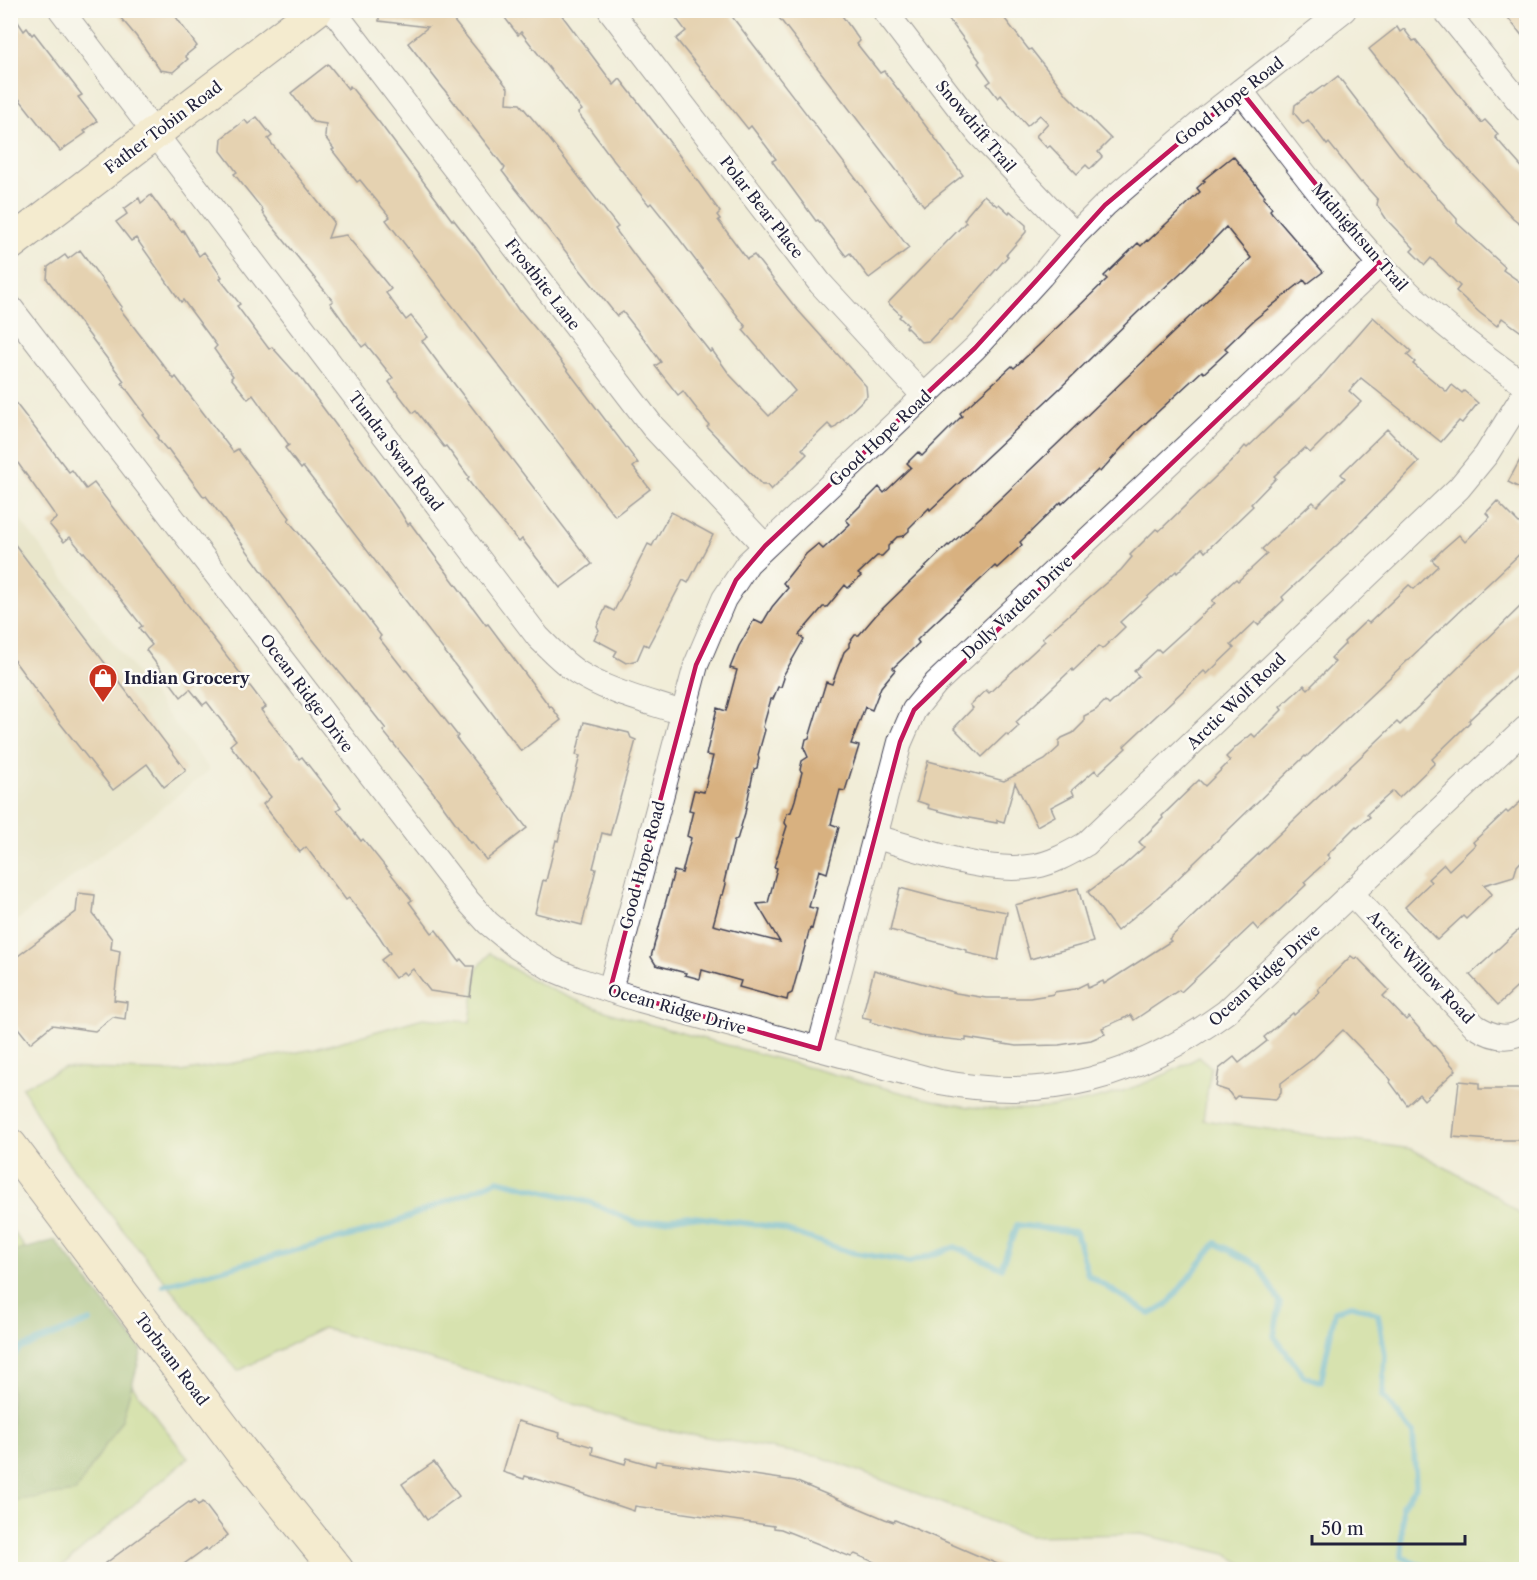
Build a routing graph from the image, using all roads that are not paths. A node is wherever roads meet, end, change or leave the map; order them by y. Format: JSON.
{"nodes":[{"id":1,"x":61,"y":10,"type":"edge"},
{"id":2,"x":316,"y":10,"type":"edge"},
{"id":3,"x":333,"y":10,"type":"edge"},
{"id":4,"x":610,"y":10,"type":"edge"},
{"id":5,"x":884,"y":10,"type":"edge"},
{"id":6,"x":1344,"y":10,"type":"edge"},
{"id":7,"x":1445,"y":10,"type":"edge"},
{"id":8,"x":1241,"y":91,"type":"junction"},
{"id":9,"x":1527,"y":110,"type":"edge"},
{"id":10,"x":154,"y":133,"type":"junction"},
{"id":11,"x":1075,"y":235,"type":"junction"},
{"id":12,"x":10,"y":244,"type":"edge"},
{"id":13,"x":1380,"y":264,"type":"junction"},
{"id":14,"x":10,"y":307,"type":"edge"},
{"id":15,"x":1527,"y":386,"type":"edge"},
{"id":16,"x":1527,"y":391,"type":"edge"},
{"id":17,"x":924,"y":396,"type":"junction"},
{"id":18,"x":765,"y":546,"type":"junction"},
{"id":19,"x":682,"y":713,"type":"junction"},
{"id":20,"x":1527,"y":728,"type":"edge"},
{"id":21,"x":876,"y":837,"type":"junction"},
{"id":22,"x":1352,"y":894,"type":"junction"},
{"id":23,"x":610,"y":990,"type":"junction"},
{"id":24,"x":1527,"y":1029,"type":"edge"},
{"id":25,"x":819,"y":1049,"type":"junction"},
{"id":26,"x":10,"y":1145,"type":"edge"},
{"id":27,"x":337,"y":1569,"type":"edge"}],
"edges":[{"from":1,"to":10,"type":"street","name":"Tundra Swan Road"},
{"from":2,"to":10,"type":"main road","name":"Father Tobin Road"},
{"from":3,"to":18,"type":"street","name":"Frostbite Lane"},
{"from":4,"to":17,"type":"street","name":"Polar Bear Place"},
{"from":5,"to":11,"type":"street","name":"Snowdrift Trail"},
{"from":6,"to":8,"type":"street","name":"Good Hope Road"},
{"from":7,"to":9,"type":"street"},
{"from":8,"to":11,"type":"street","name":"Good Hope Road"},
{"from":8,"to":13,"type":"street","name":"Midnightsun Trail"},
{"from":10,"to":12,"type":"main road","name":"Father Tobin Road"},
{"from":10,"to":19,"type":"street","name":"Tundra Swan Road"},
{"from":11,"to":17,"type":"street","name":"Good Hope Road"},
{"from":13,"to":15,"type":"street","name":"Midnightsun Trail"},
{"from":13,"to":21,"type":"street","name":"Dolly Varden Drive"},
{"from":14,"to":23,"type":"street","name":"Ocean Ridge Drive"},
{"from":16,"to":21,"type":"street","name":"Arctic Wolf Road"},
{"from":17,"to":18,"type":"street","name":"Good Hope Road"},
{"from":18,"to":19,"type":"street","name":"Good Hope Road"},
{"from":19,"to":23,"type":"street","name":"Good Hope Road"},
{"from":20,"to":22,"type":"street","name":"Ocean Ridge Drive"},
{"from":21,"to":25,"type":"street","name":"Dolly Varden Drive"},
{"from":22,"to":24,"type":"street","name":"Arctic Willow Road"},
{"from":22,"to":25,"type":"street","name":"Ocean Ridge Drive"},
{"from":23,"to":25,"type":"street","name":"Ocean Ridge Drive"},
{"from":26,"to":27,"type":"main road","name":"Torbram Road"}]}
